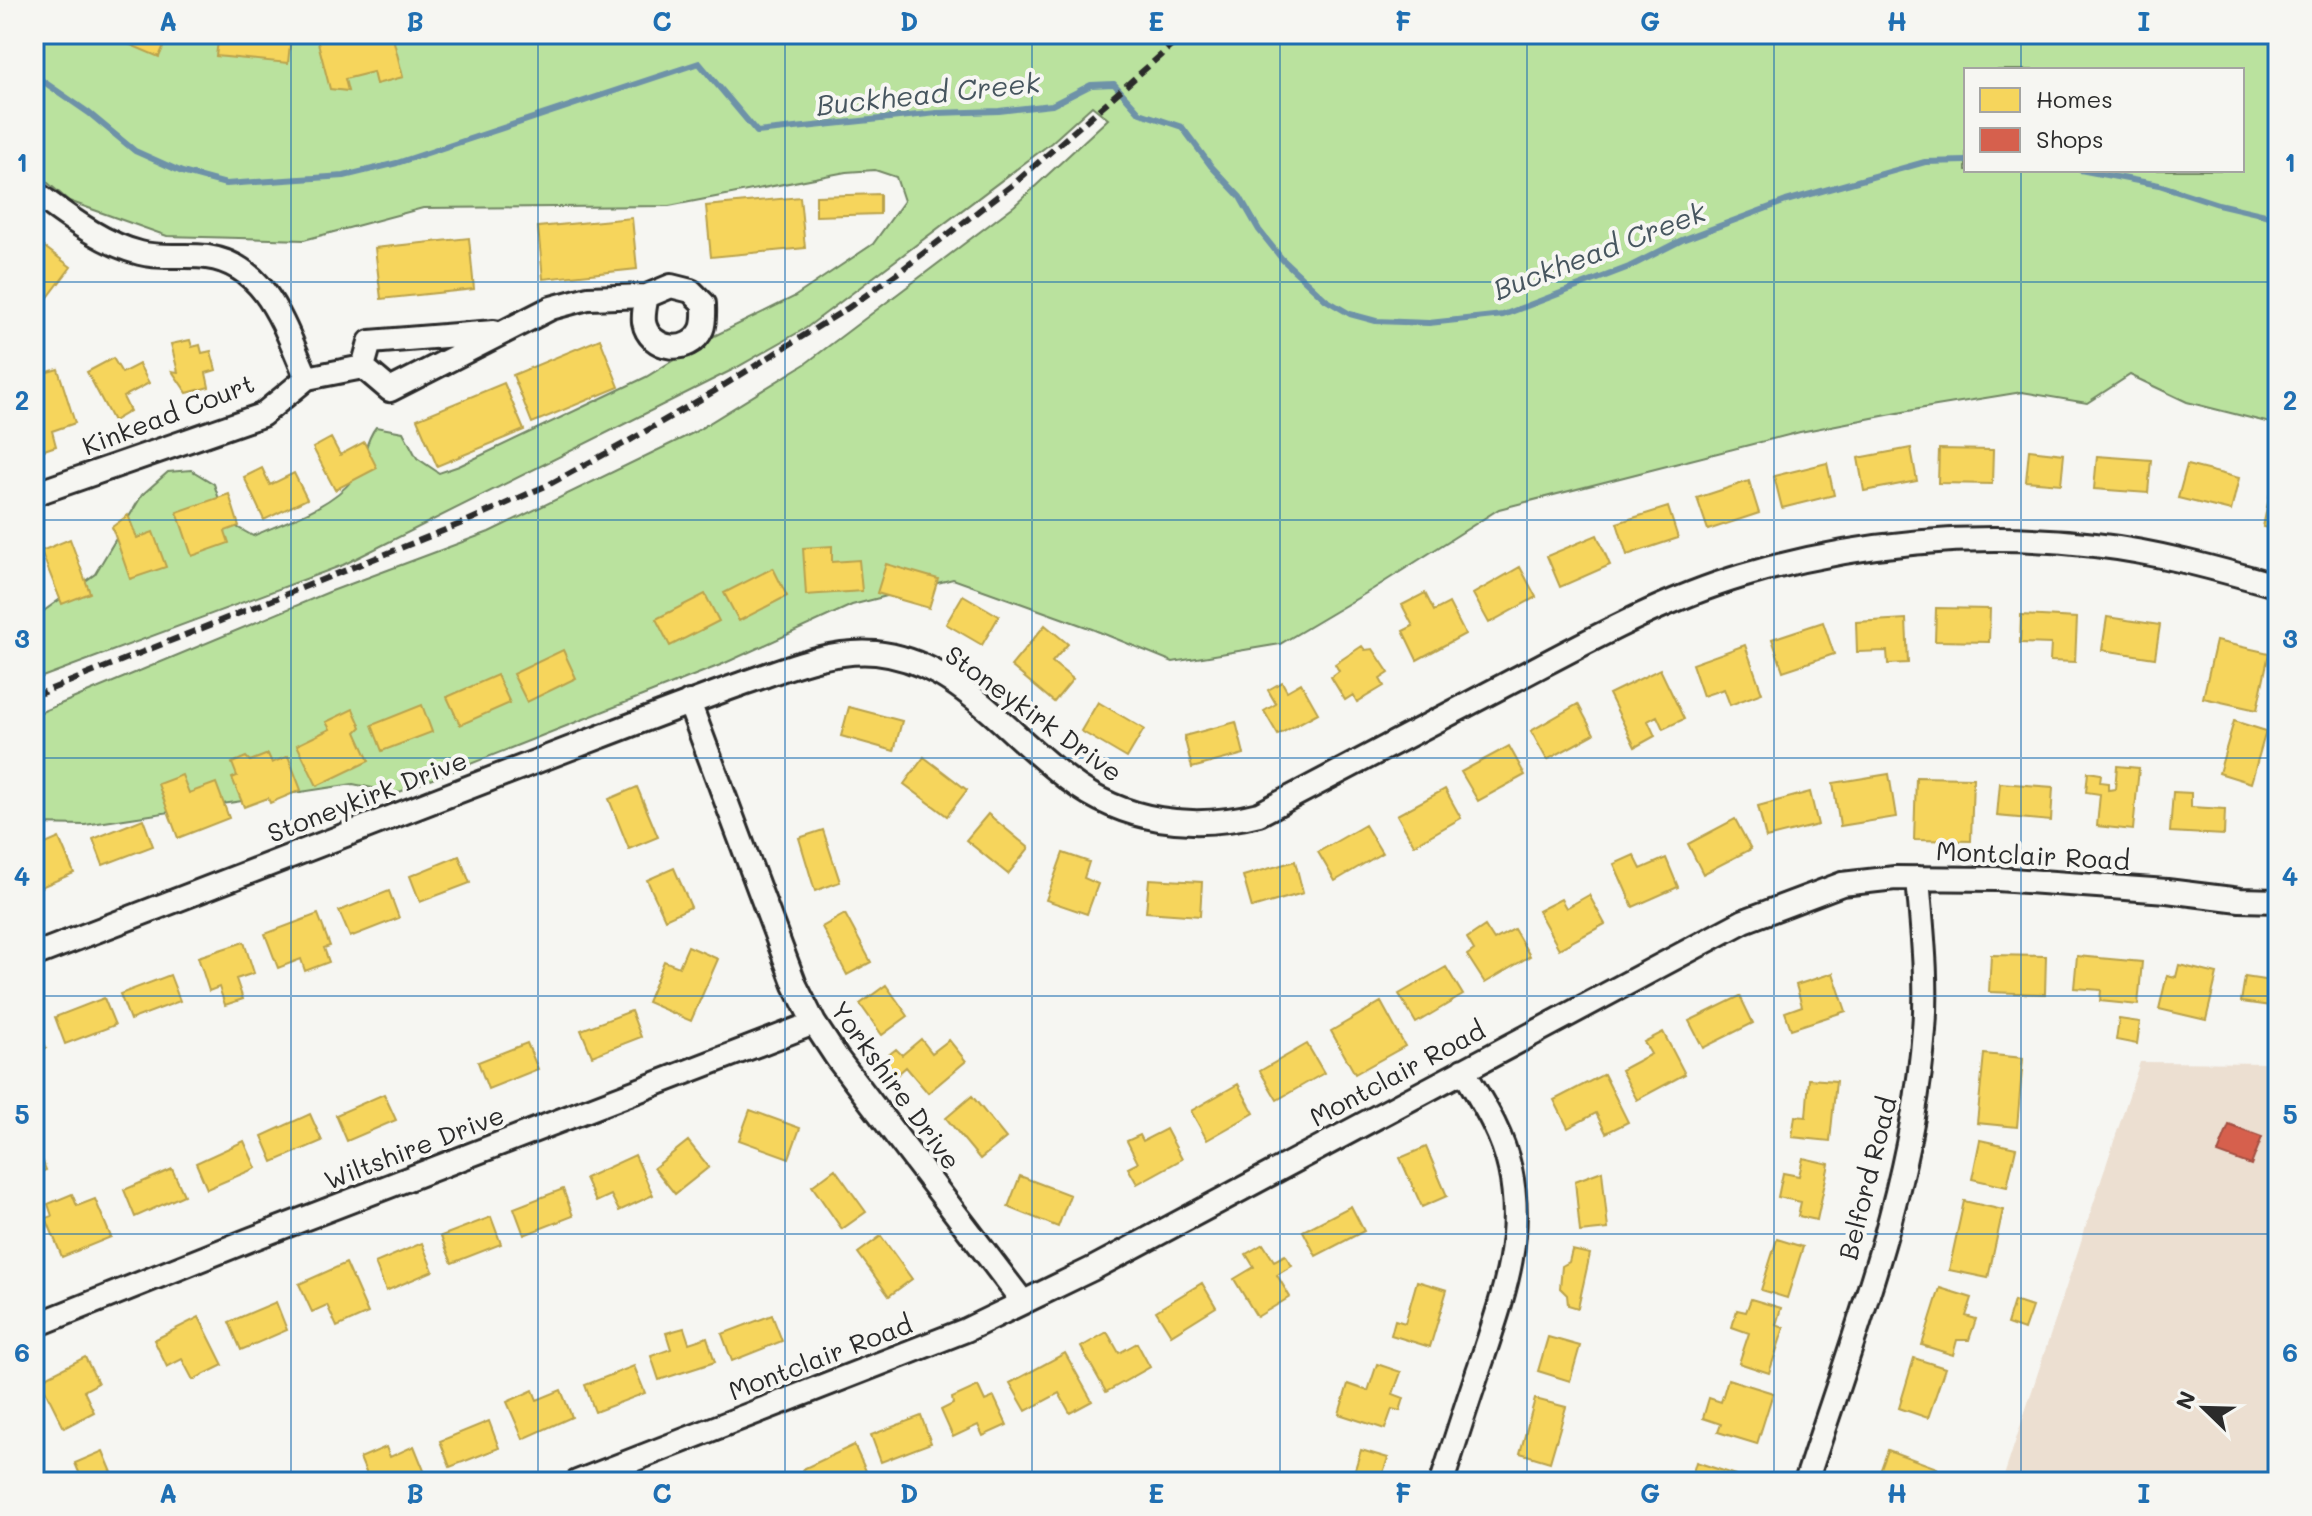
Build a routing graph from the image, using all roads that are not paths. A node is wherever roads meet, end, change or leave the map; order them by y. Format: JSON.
{"nodes":[{"id":1,"x":34,"y":192,"type":"edge"},
{"id":2,"x":647,"y":296,"type":"dead end"},
{"id":3,"x":505,"y":331,"type":"junction"},
{"id":4,"x":363,"y":367,"type":"junction"},
{"id":5,"x":307,"y":378,"type":"junction"},
{"id":6,"x":34,"y":494,"type":"edge"},
{"id":7,"x":2278,"y":586,"type":"edge"},
{"id":8,"x":689,"y":702,"type":"junction"},
{"id":9,"x":1918,"y":878,"type":"junction"},
{"id":10,"x":2278,"y":901,"type":"edge"},
{"id":11,"x":34,"y":955,"type":"edge"},
{"id":12,"x":814,"y":1023,"type":"junction"},
{"id":13,"x":1463,"y":1070,"type":"junction"},
{"id":14,"x":1023,"y":1302,"type":"junction"},
{"id":15,"x":34,"y":1326,"type":"edge"},
{"id":16,"x":577,"y":1482,"type":"edge"},
{"id":17,"x":1442,"y":1482,"type":"edge"},
{"id":18,"x":1806,"y":1482,"type":"edge"}],
"edges":[{"from":1,"to":5,"type":"street"},
{"from":2,"to":3,"type":"street"},
{"from":3,"to":4,"type":"street"},
{"from":3,"to":4,"type":"street"},
{"from":4,"to":5,"type":"street","name":"Kinkead Court"},
{"from":5,"to":6,"type":"street","name":"Kinkead Court"},
{"from":7,"to":8,"type":"street","name":"Stoneykirk Drive"},
{"from":8,"to":11,"type":"street","name":"Stoneykirk Drive"},
{"from":8,"to":12,"type":"street","name":"Yorkshire Drive"},
{"from":9,"to":10,"type":"street","name":"Montclair Road"},
{"from":9,"to":13,"type":"street","name":"Montclair Road"},
{"from":9,"to":18,"type":"street","name":"Belford Road"},
{"from":12,"to":14,"type":"street","name":"Yorkshire Drive"},
{"from":12,"to":15,"type":"street","name":"Wiltshire Drive"},
{"from":13,"to":14,"type":"street","name":"Montclair Road"},
{"from":13,"to":17,"type":"street"},
{"from":14,"to":16,"type":"street","name":"Montclair Road"}]}
